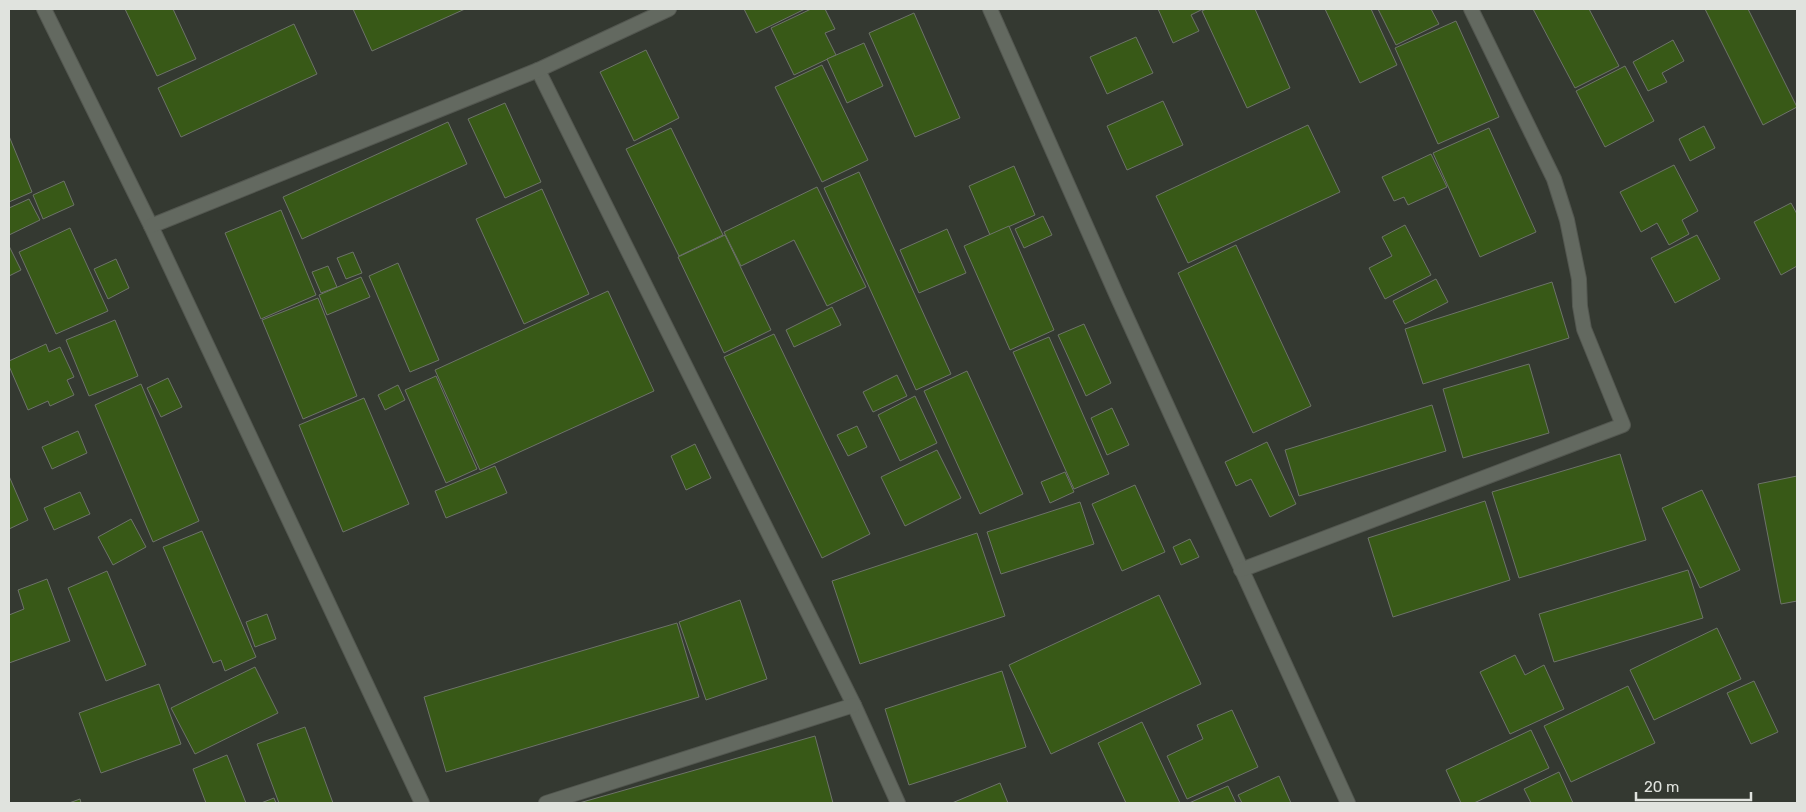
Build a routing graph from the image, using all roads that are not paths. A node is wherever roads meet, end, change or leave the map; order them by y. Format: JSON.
{"nodes":[{"id":1,"x":44,"y":9,"type":"edge"},
{"id":2,"x":669,"y":9,"type":"edge"},
{"id":3,"x":990,"y":9,"type":"edge"},
{"id":4,"x":1472,"y":9,"type":"edge"},
{"id":5,"x":538,"y":70,"type":"junction"},
{"id":6,"x":151,"y":226,"type":"junction"},
{"id":7,"x":1241,"y":570,"type":"junction"},
{"id":8,"x":854,"y":705,"type":"junction"},
{"id":9,"x":422,"y":803,"type":"edge"},
{"id":10,"x":546,"y":803,"type":"edge"},
{"id":11,"x":898,"y":803,"type":"edge"},
{"id":12,"x":1348,"y":803,"type":"edge"}],
"edges":[{"from":1,"to":6,"type":"street"},
{"from":2,"to":5,"type":"street"},
{"from":3,"to":7,"type":"street"},
{"from":4,"to":7,"type":"street"},
{"from":5,"to":6,"type":"street"},
{"from":5,"to":8,"type":"street"},
{"from":6,"to":9,"type":"street"},
{"from":7,"to":12,"type":"street"},
{"from":8,"to":10,"type":"street"},
{"from":8,"to":11,"type":"street"}]}
